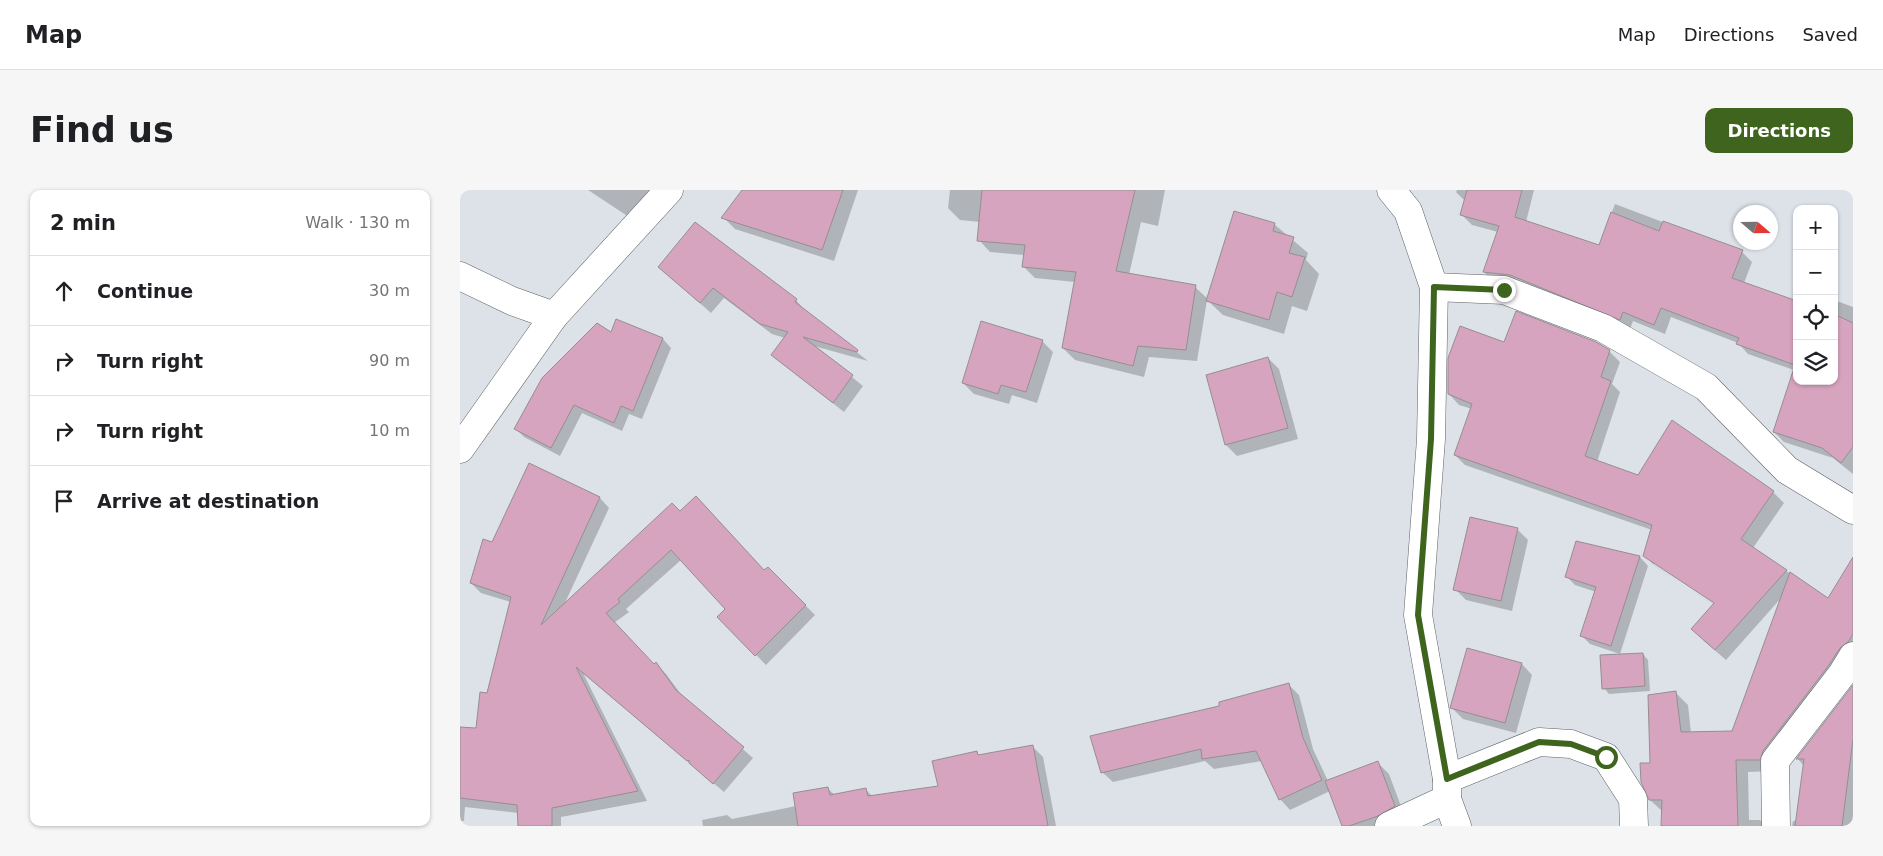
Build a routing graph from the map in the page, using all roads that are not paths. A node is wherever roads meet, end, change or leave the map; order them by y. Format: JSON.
{"nodes":[{"id":1,"x":669,"y":190,"type":"edge"},
{"id":2,"x":1391,"y":190,"type":"edge"},
{"id":3,"x":1410,"y":200,"type":"edge"},
{"id":4,"x":460,"y":276,"type":"edge"},
{"id":5,"x":1434,"y":287,"type":"junction"},
{"id":6,"x":554,"y":316,"type":"junction"},
{"id":7,"x":460,"y":449,"type":"edge"},
{"id":8,"x":1853,"y":510,"type":"edge"},
{"id":9,"x":1853,"y":656,"type":"edge"},
{"id":10,"x":1447,"y":789,"type":"junction"},
{"id":11,"x":1388,"y":826,"type":"edge"},
{"id":12,"x":1457,"y":826,"type":"edge"},
{"id":13,"x":1634,"y":826,"type":"edge"},
{"id":14,"x":1776,"y":826,"type":"edge"}],
"edges":[{"from":1,"to":6,"type":"street"},
{"from":2,"to":3,"type":"street"},
{"from":3,"to":5,"type":"street"},
{"from":4,"to":6,"type":"street"},
{"from":5,"to":8,"type":"street"},
{"from":5,"to":10,"type":"street"},
{"from":6,"to":7,"type":"street"},
{"from":9,"to":14,"type":"street"},
{"from":10,"to":11,"type":"street"},
{"from":10,"to":12,"type":"street"},
{"from":10,"to":13,"type":"street"}]}
